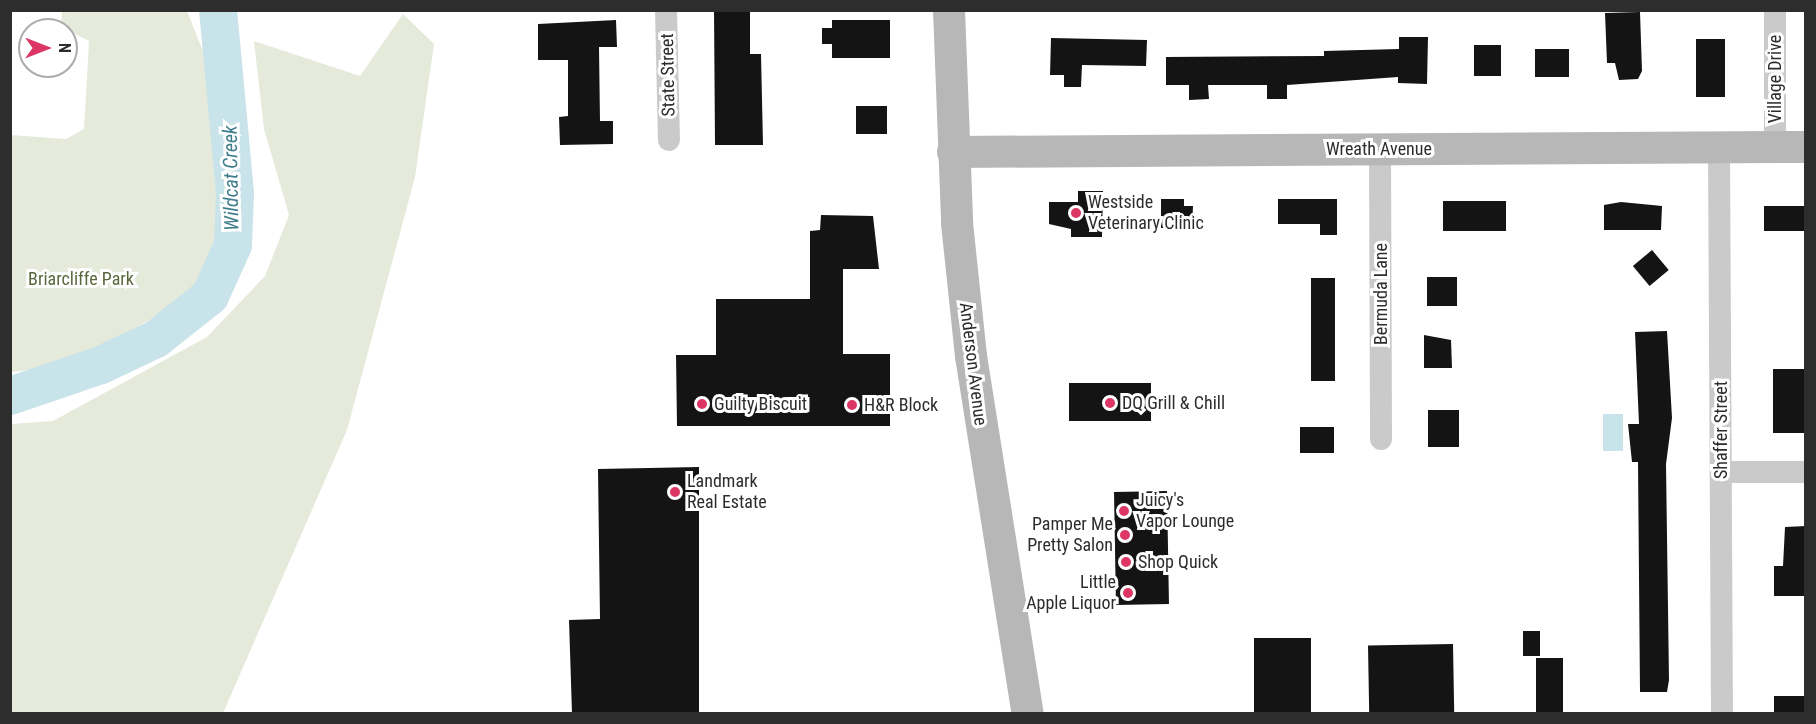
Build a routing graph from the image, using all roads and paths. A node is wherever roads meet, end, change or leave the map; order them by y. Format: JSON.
{"nodes":[{"id":1,"x":666,"y":10,"type":"edge"},
{"id":2,"x":949,"y":10,"type":"edge"},
{"id":3,"x":1775,"y":10,"type":"edge"},
{"id":4,"x":669,"y":140,"type":"dead end"},
{"id":5,"x":1719,"y":147,"type":"junction"},
{"id":6,"x":1775,"y":147,"type":"junction"},
{"id":7,"x":1806,"y":147,"type":"edge"},
{"id":8,"x":1380,"y":149,"type":"junction"},
{"id":9,"x":953,"y":152,"type":"junction"},
{"id":10,"x":1381,"y":439,"type":"dead end"},
{"id":11,"x":1721,"y":472,"type":"junction"},
{"id":12,"x":1806,"y":472,"type":"edge"},
{"id":13,"x":1028,"y":714,"type":"edge"},
{"id":14,"x":1722,"y":714,"type":"edge"}],
"edges":[{"from":1,"to":4,"type":"street","name":"State Street"},
{"from":2,"to":9,"type":"street","name":"Anderson Avenue"},
{"from":3,"to":6,"type":"street","name":"Village Drive"},
{"from":5,"to":6,"type":"street","name":"Wreath Avenue"},
{"from":5,"to":8,"type":"street","name":"Wreath Avenue"},
{"from":5,"to":11,"type":"street","name":"Shaffer Street"},
{"from":6,"to":7,"type":"street","name":"Wreath Avenue"},
{"from":8,"to":9,"type":"street","name":"Wreath Avenue"},
{"from":8,"to":10,"type":"street","name":"Bermuda Lane"},
{"from":9,"to":13,"type":"street","name":"Anderson Avenue"},
{"from":11,"to":12,"type":"street"},
{"from":11,"to":14,"type":"street","name":"Shaffer Street"}]}
